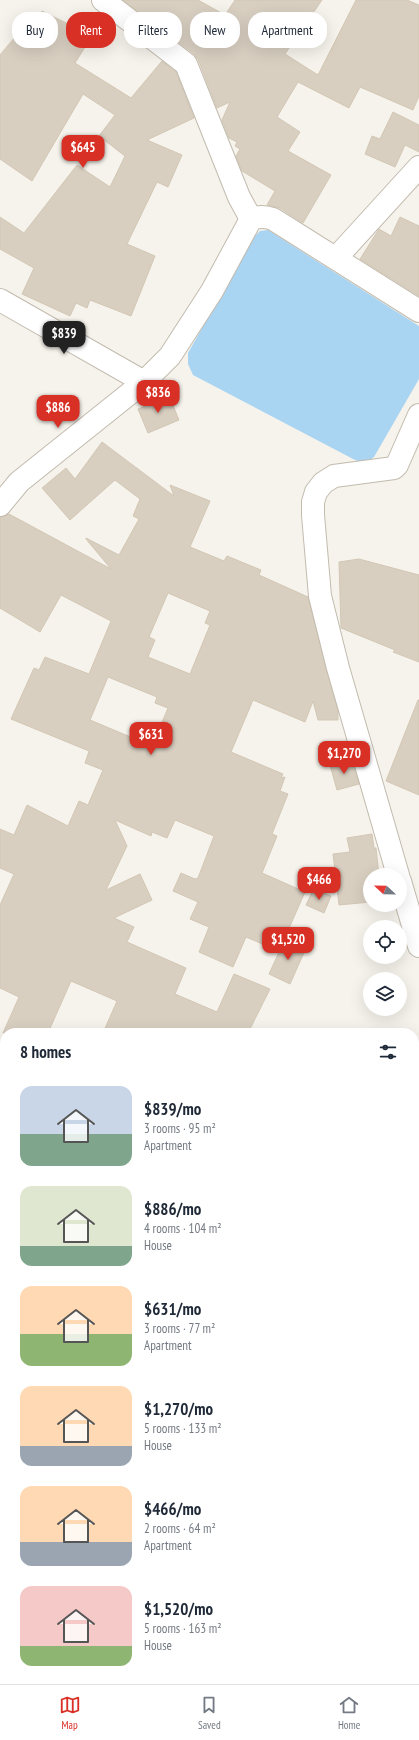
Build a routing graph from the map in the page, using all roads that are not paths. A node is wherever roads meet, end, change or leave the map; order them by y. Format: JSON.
{"nodes":[{"id":1,"x":103,"y":0,"type":"edge"},
{"id":2,"x":419,"y":167,"type":"edge"},
{"id":3,"x":251,"y":220,"type":"junction"},
{"id":4,"x":336,"y":258,"type":"junction"},
{"id":5,"x":0,"y":300,"type":"edge"},
{"id":6,"x":419,"y":311,"type":"edge"},
{"id":7,"x":144,"y":382,"type":"junction"},
{"id":8,"x":419,"y":415,"type":"edge"},
{"id":9,"x":0,"y":505,"type":"edge"},
{"id":10,"x":396,"y":868,"type":"edge"},
{"id":11,"x":407,"y":905,"type":"edge"},
{"id":12,"x":419,"y":946,"type":"edge"}],
"edges":[{"from":1,"to":3,"type":"street"},
{"from":2,"to":4,"type":"street"},
{"from":3,"to":4,"type":"street"},
{"from":3,"to":7,"type":"street"},
{"from":4,"to":6,"type":"street"},
{"from":5,"to":7,"type":"street"},
{"from":7,"to":9,"type":"street"},
{"from":8,"to":10,"type":"street"},
{"from":11,"to":12,"type":"street"}]}
